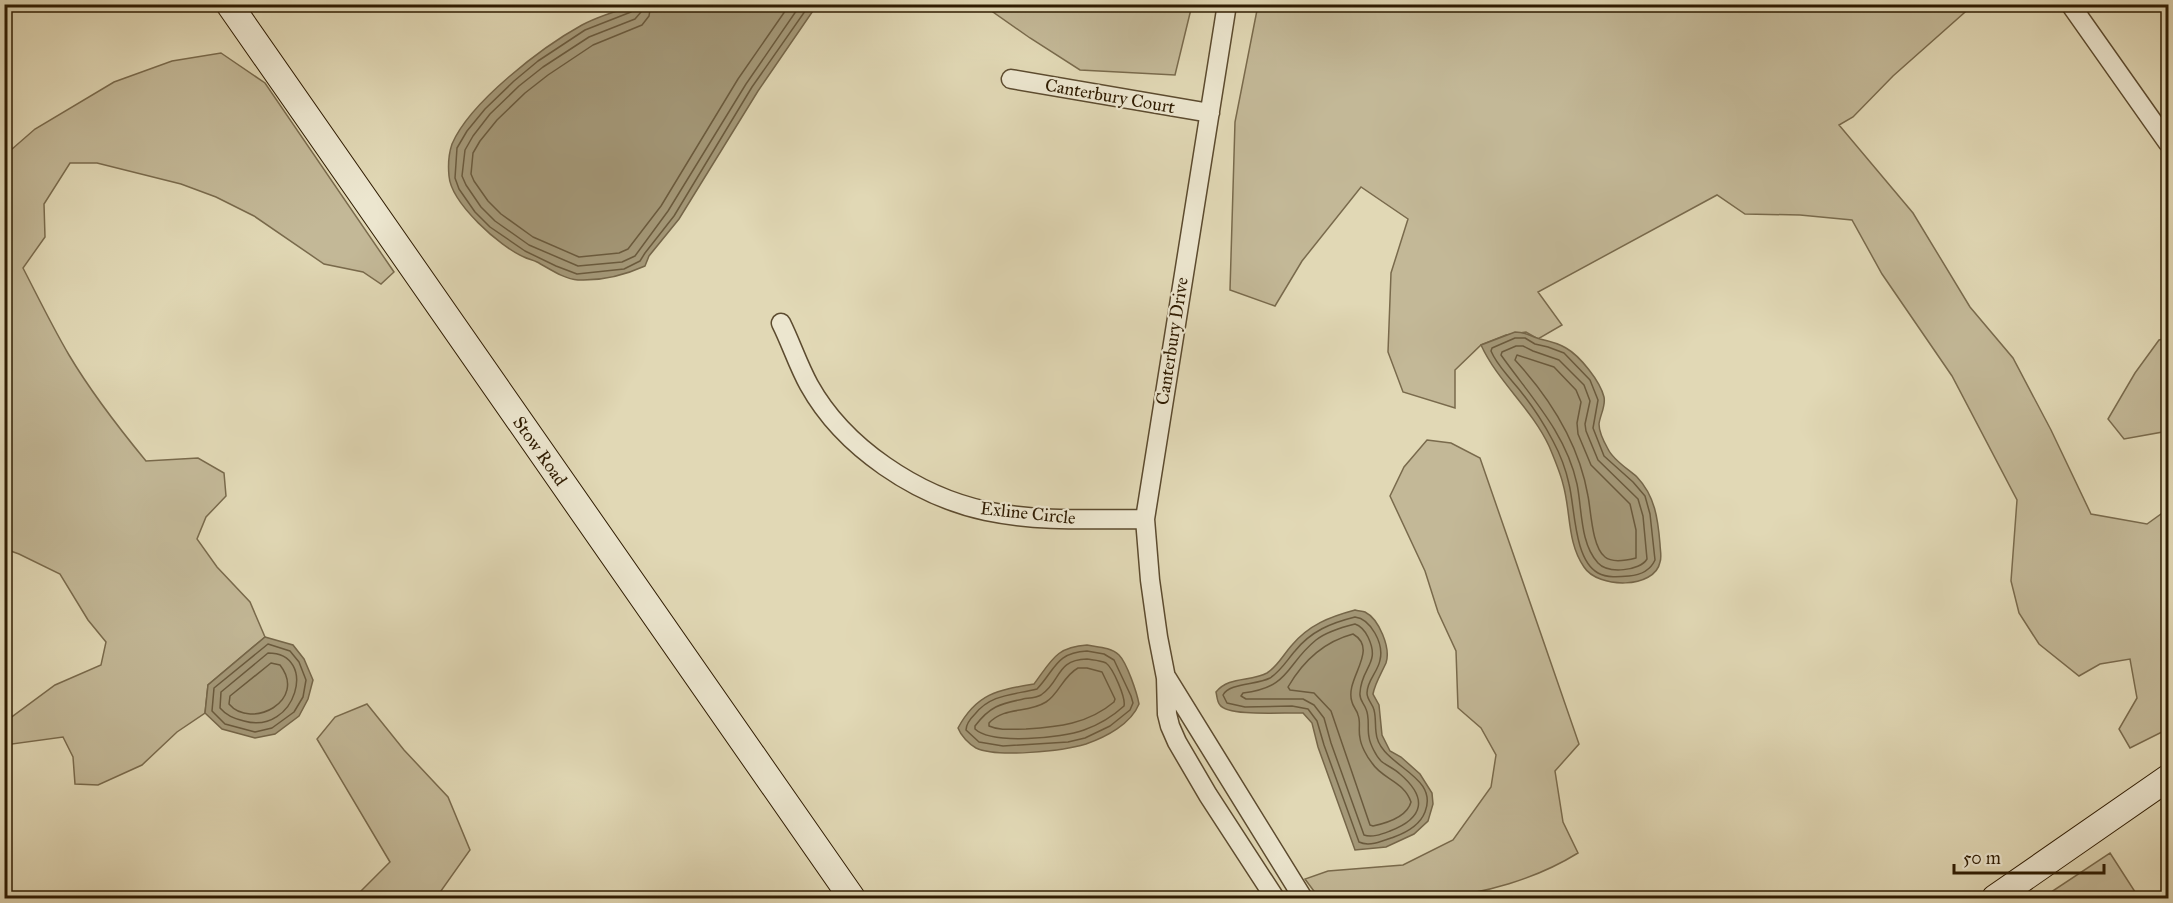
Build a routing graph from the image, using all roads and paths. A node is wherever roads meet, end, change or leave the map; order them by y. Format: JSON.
{"nodes":[{"id":1,"x":229,"y":4,"type":"edge"},
{"id":2,"x":1227,"y":4,"type":"edge"},
{"id":3,"x":2070,"y":4,"type":"edge"},
{"id":4,"x":1011,"y":79,"type":"dead end"},
{"id":5,"x":1210,"y":113,"type":"junction"},
{"id":6,"x":2169,"y":143,"type":"edge"},
{"id":7,"x":781,"y":323,"type":"dead end"},
{"id":8,"x":1145,"y":519,"type":"junction"},
{"id":9,"x":1166,"y":678,"type":"junction"},
{"id":10,"x":2169,"y":778,"type":"edge"},
{"id":11,"x":1230,"y":782,"type":"junction"},
{"id":12,"x":1208,"y":795,"type":"junction"},
{"id":13,"x":1288,"y":875,"type":"junction"},
{"id":14,"x":1272,"y":893,"type":"edge"},
{"id":15,"x":852,"y":898,"type":"edge"},
{"id":16,"x":1303,"y":898,"type":"edge"},
{"id":17,"x":1995,"y":898,"type":"edge"}],
"edges":[{"from":1,"to":15,"type":"street","name":"Stow Road"},
{"from":2,"to":5,"type":"street","name":"Canterbury Drive"},
{"from":3,"to":6,"type":"street"},
{"from":4,"to":5,"type":"street","name":"Canterbury Court"},
{"from":5,"to":8,"type":"street","name":"Canterbury Drive"},
{"from":7,"to":8,"type":"street","name":"Exline Circle"},
{"from":8,"to":9,"type":"street","name":"Canterbury Drive"},
{"from":9,"to":11,"type":"street","name":"Canterbury Drive"},
{"from":9,"to":12,"type":"street","name":"Canterbury Drive"},
{"from":10,"to":17,"type":"street"},
{"from":11,"to":12,"type":"street"},
{"from":11,"to":13,"type":"street","name":"Canterbury Drive"},
{"from":12,"to":14,"type":"street","name":"Canterbury Drive"},
{"from":13,"to":14,"type":"street"},
{"from":13,"to":16,"type":"street","name":"Canterbury Drive"}]}
